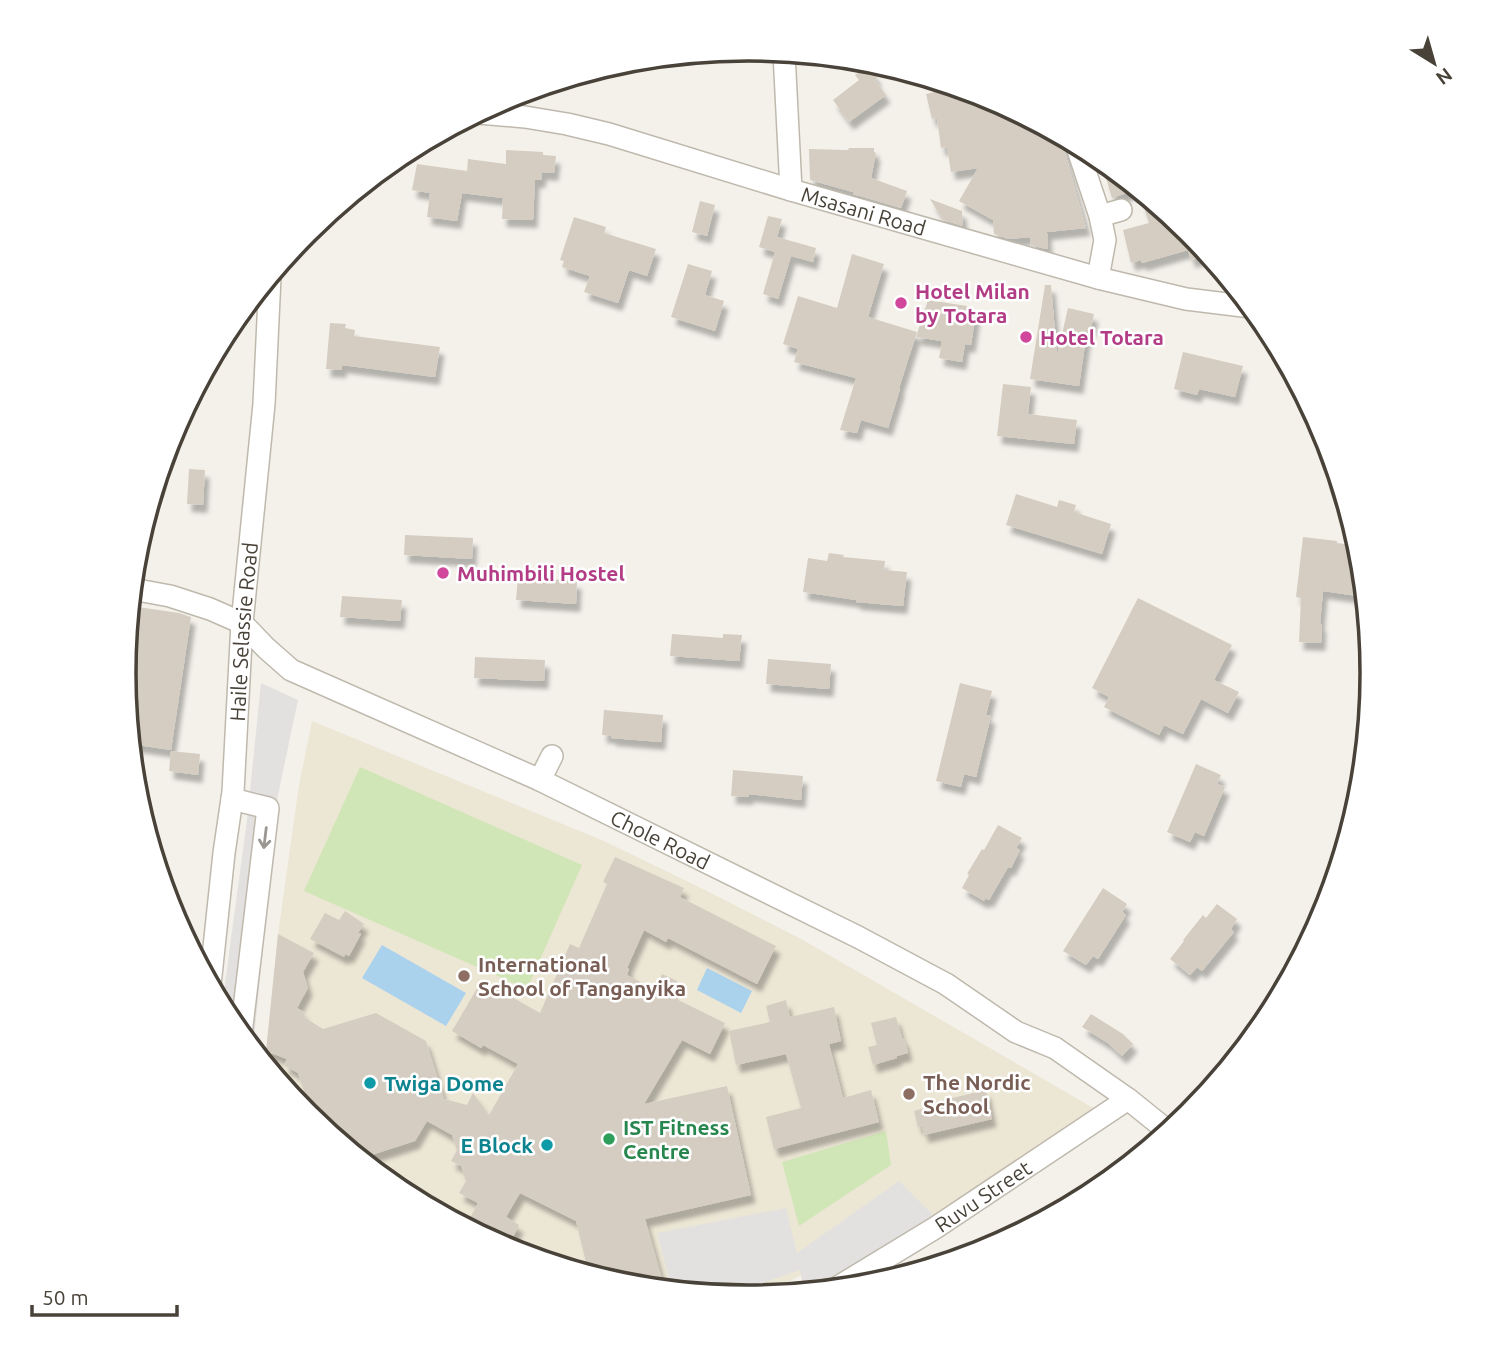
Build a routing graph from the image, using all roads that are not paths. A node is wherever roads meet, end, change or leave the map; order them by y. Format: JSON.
{"nodes":[{"id":1,"x":785,"y":63,"type":"edge"},
{"id":2,"x":499,"y":115,"type":"edge"},
{"id":3,"x":1081,"y":159,"type":"edge"},
{"id":4,"x":791,"y":190,"type":"junction"},
{"id":5,"x":1121,"y":210,"type":"dead end"},
{"id":6,"x":1100,"y":216,"type":"junction"},
{"id":7,"x":1098,"y":278,"type":"junction"},
{"id":8,"x":269,"y":293,"type":"edge"},
{"id":9,"x":1237,"y":305,"type":"edge"},
{"id":10,"x":142,"y":591,"type":"edge"},
{"id":11,"x":242,"y":623,"type":"junction"},
{"id":12,"x":552,"y":756,"type":"dead end"},
{"id":13,"x":540,"y":780,"type":"junction"},
{"id":14,"x":232,"y":799,"type":"junction"},
{"id":15,"x":212,"y":968,"type":"edge"},
{"id":16,"x":243,"y":1019,"type":"edge"},
{"id":17,"x":1128,"y":1099,"type":"junction"},
{"id":18,"x":1161,"y":1125,"type":"edge"},
{"id":19,"x":856,"y":1276,"type":"edge"}],
"edges":[{"from":1,"to":4,"type":"street"},
{"from":2,"to":4,"type":"street","name":"Msasani Road"},
{"from":3,"to":6,"type":"street"},
{"from":4,"to":7,"type":"street","name":"Msasani Road"},
{"from":5,"to":6,"type":"street"},
{"from":6,"to":7,"type":"street"},
{"from":7,"to":9,"type":"street","name":"Msasani Road"},
{"from":8,"to":11,"type":"street","name":"Haile Selassie Road"},
{"from":10,"to":11,"type":"street","name":"Chole Road"},
{"from":11,"to":13,"type":"street","name":"Chole Road"},
{"from":11,"to":14,"type":"street","name":"Haile Selassie Road"},
{"from":12,"to":13,"type":"street"},
{"from":13,"to":17,"type":"street","name":"Chole Road"},
{"from":14,"to":15,"type":"street","name":"Haile Selassie Road"},
{"from":14,"to":16,"type":"street","one_way":true},
{"from":17,"to":18,"type":"street","name":"Chole Road"},
{"from":17,"to":19,"type":"street","name":"Ruvu Street"}]}
